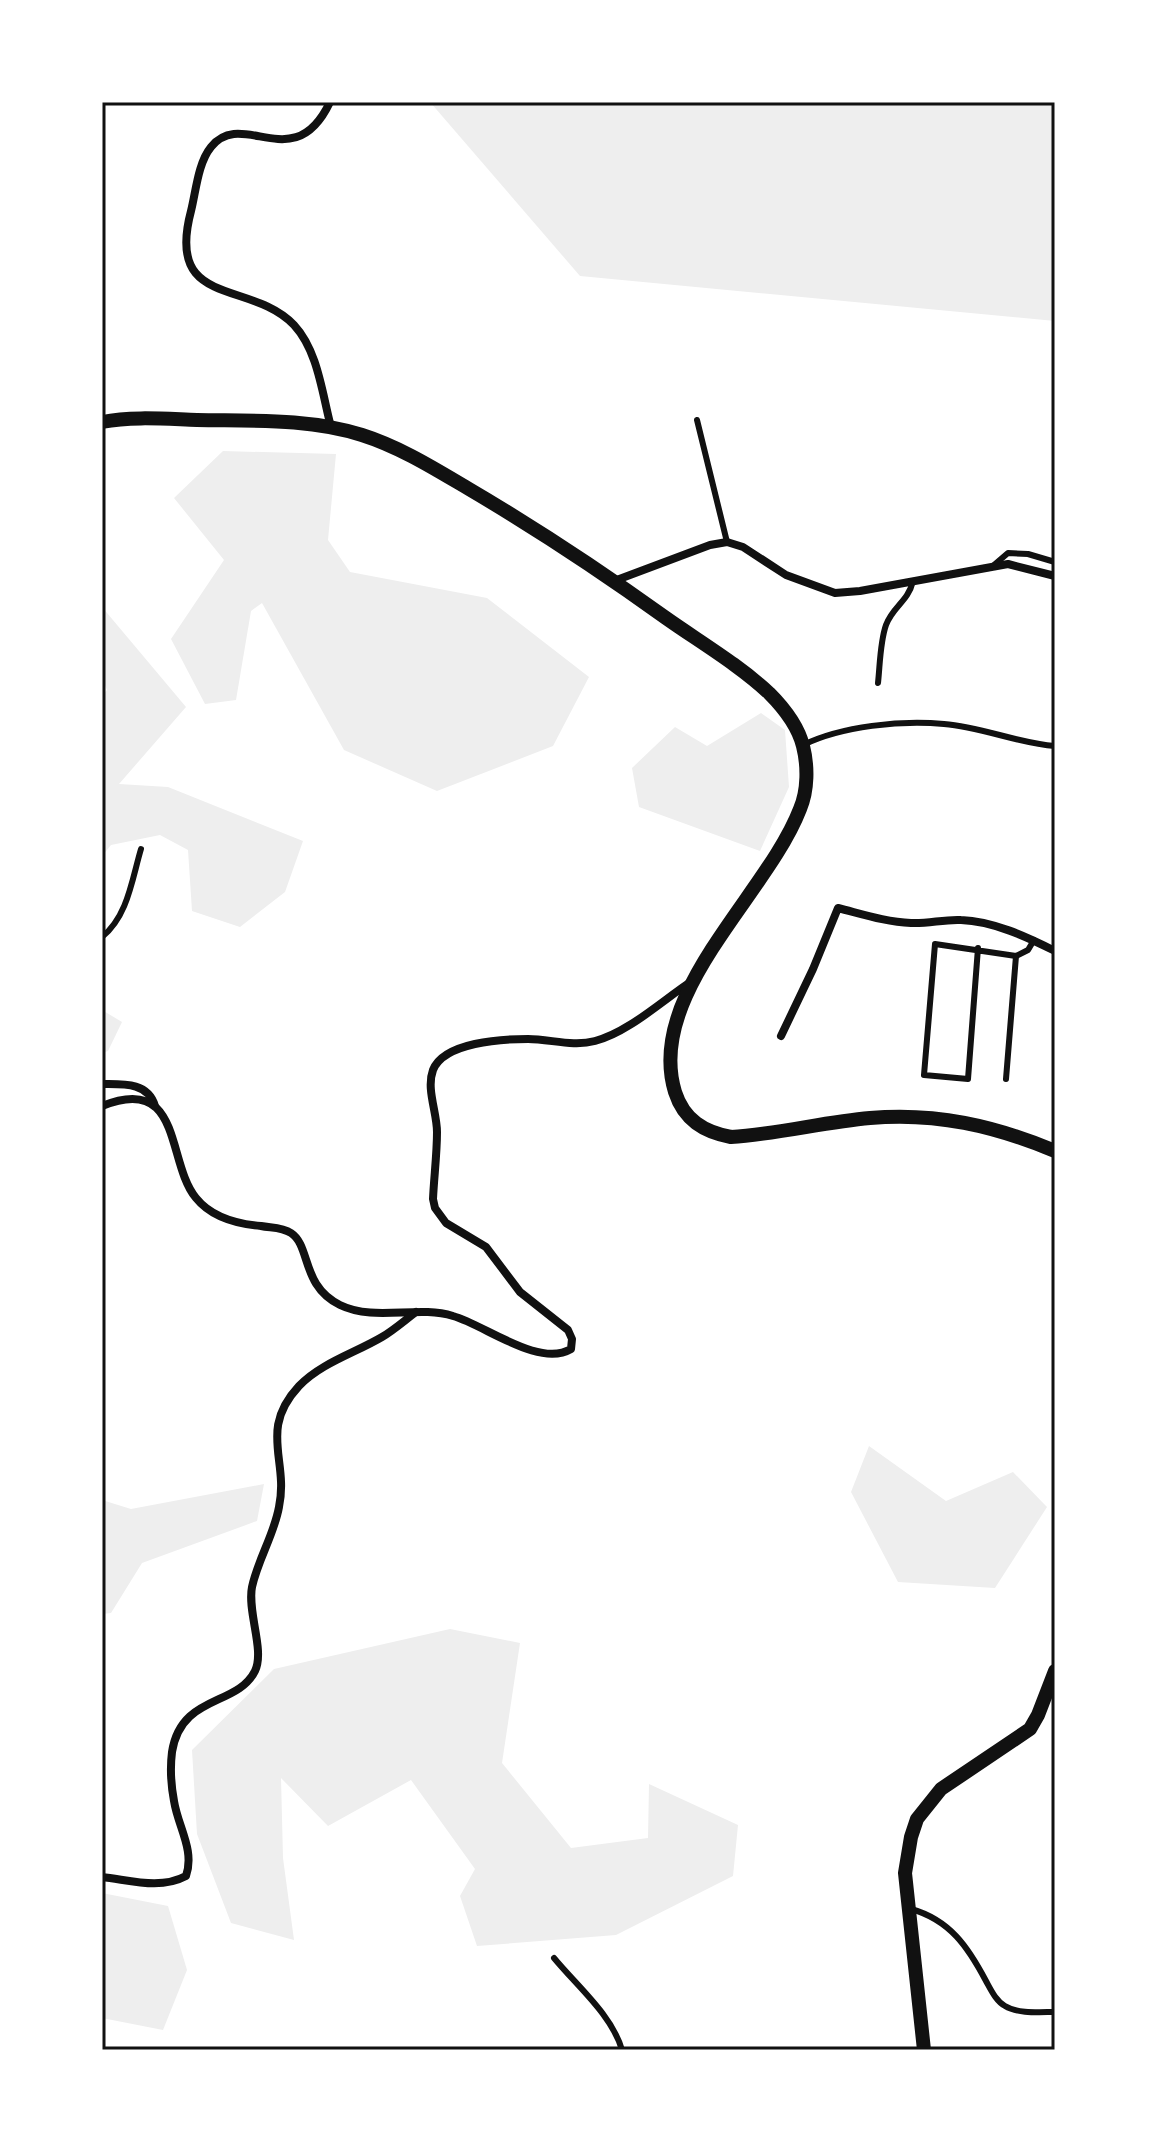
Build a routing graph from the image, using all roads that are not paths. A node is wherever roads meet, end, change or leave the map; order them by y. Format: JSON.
{"nodes":[{"id":1,"x":330,"y":102,"type":"edge"},
{"id":2,"x":697,"y":420,"type":"dead end"},
{"id":3,"x":102,"y":422,"type":"edge"},
{"id":4,"x":331,"y":427,"type":"junction"},
{"id":5,"x":727,"y":542,"type":"junction"},
{"id":6,"x":1055,"y":562,"type":"edge"},
{"id":7,"x":994,"y":565,"type":"junction"},
{"id":8,"x":1055,"y":576,"type":"edge"},
{"id":9,"x":614,"y":581,"type":"junction"},
{"id":10,"x":913,"y":581,"type":"junction"},
{"id":11,"x":878,"y":683,"type":"dead end"},
{"id":12,"x":803,"y":745,"type":"junction"},
{"id":13,"x":1055,"y":746,"type":"edge"},
{"id":14,"x":141,"y":849,"type":"dead end"},
{"id":15,"x":102,"y":937,"type":"edge"},
{"id":16,"x":1034,"y":940,"type":"junction"},
{"id":17,"x":978,"y":948,"type":"junction"},
{"id":18,"x":1055,"y":951,"type":"edge"},
{"id":19,"x":1016,"y":956,"type":"junction"},
{"id":20,"x":692,"y":981,"type":"junction"},
{"id":21,"x":781,"y":1036,"type":"dead end"},
{"id":22,"x":1006,"y":1079,"type":"dead end"},
{"id":23,"x":102,"y":1084,"type":"edge"},
{"id":24,"x":102,"y":1106,"type":"edge"},
{"id":25,"x":156,"y":1107,"type":"junction"},
{"id":26,"x":1055,"y":1151,"type":"edge"},
{"id":27,"x":417,"y":1311,"type":"junction"},
{"id":28,"x":1055,"y":1671,"type":"edge"},
{"id":29,"x":1051,"y":1693,"type":"edge"},
{"id":30,"x":102,"y":1877,"type":"edge"},
{"id":31,"x":908,"y":1908,"type":"junction"},
{"id":32,"x":554,"y":1958,"type":"dead end"},
{"id":33,"x":1055,"y":2012,"type":"edge"},
{"id":34,"x":622,"y":2050,"type":"edge"},
{"id":35,"x":924,"y":2050,"type":"edge"}],
"edges":[{"from":1,"to":4,"type":"street"},
{"from":2,"to":5,"type":"lane"},
{"from":3,"to":4,"type":"street"},
{"from":4,"to":9,"type":"street"},
{"from":5,"to":9,"type":"street"},
{"from":5,"to":10,"type":"street"},
{"from":6,"to":7,"type":"lane"},
{"from":7,"to":8,"type":"street"},
{"from":7,"to":10,"type":"street"},
{"from":9,"to":12,"type":"street"},
{"from":10,"to":11,"type":"lane"},
{"from":12,"to":13,"type":"lane"},
{"from":12,"to":20,"type":"street"},
{"from":14,"to":15,"type":"lane"},
{"from":16,"to":18,"type":"street"},
{"from":16,"to":19,"type":"lane"},
{"from":16,"to":21,"type":"street"},
{"from":17,"to":17,"type":"lane"},
{"from":17,"to":19,"type":"lane"},
{"from":19,"to":22,"type":"lane"},
{"from":20,"to":26,"type":"street"},
{"from":20,"to":27,"type":"street"},
{"from":23,"to":25,"type":"street"},
{"from":24,"to":25,"type":"street"},
{"from":25,"to":27,"type":"street"},
{"from":27,"to":30,"type":"street"},
{"from":28,"to":29,"type":"street"},
{"from":29,"to":31,"type":"street"},
{"from":31,"to":33,"type":"lane"},
{"from":31,"to":35,"type":"street"},
{"from":32,"to":34,"type":"lane"}]}
